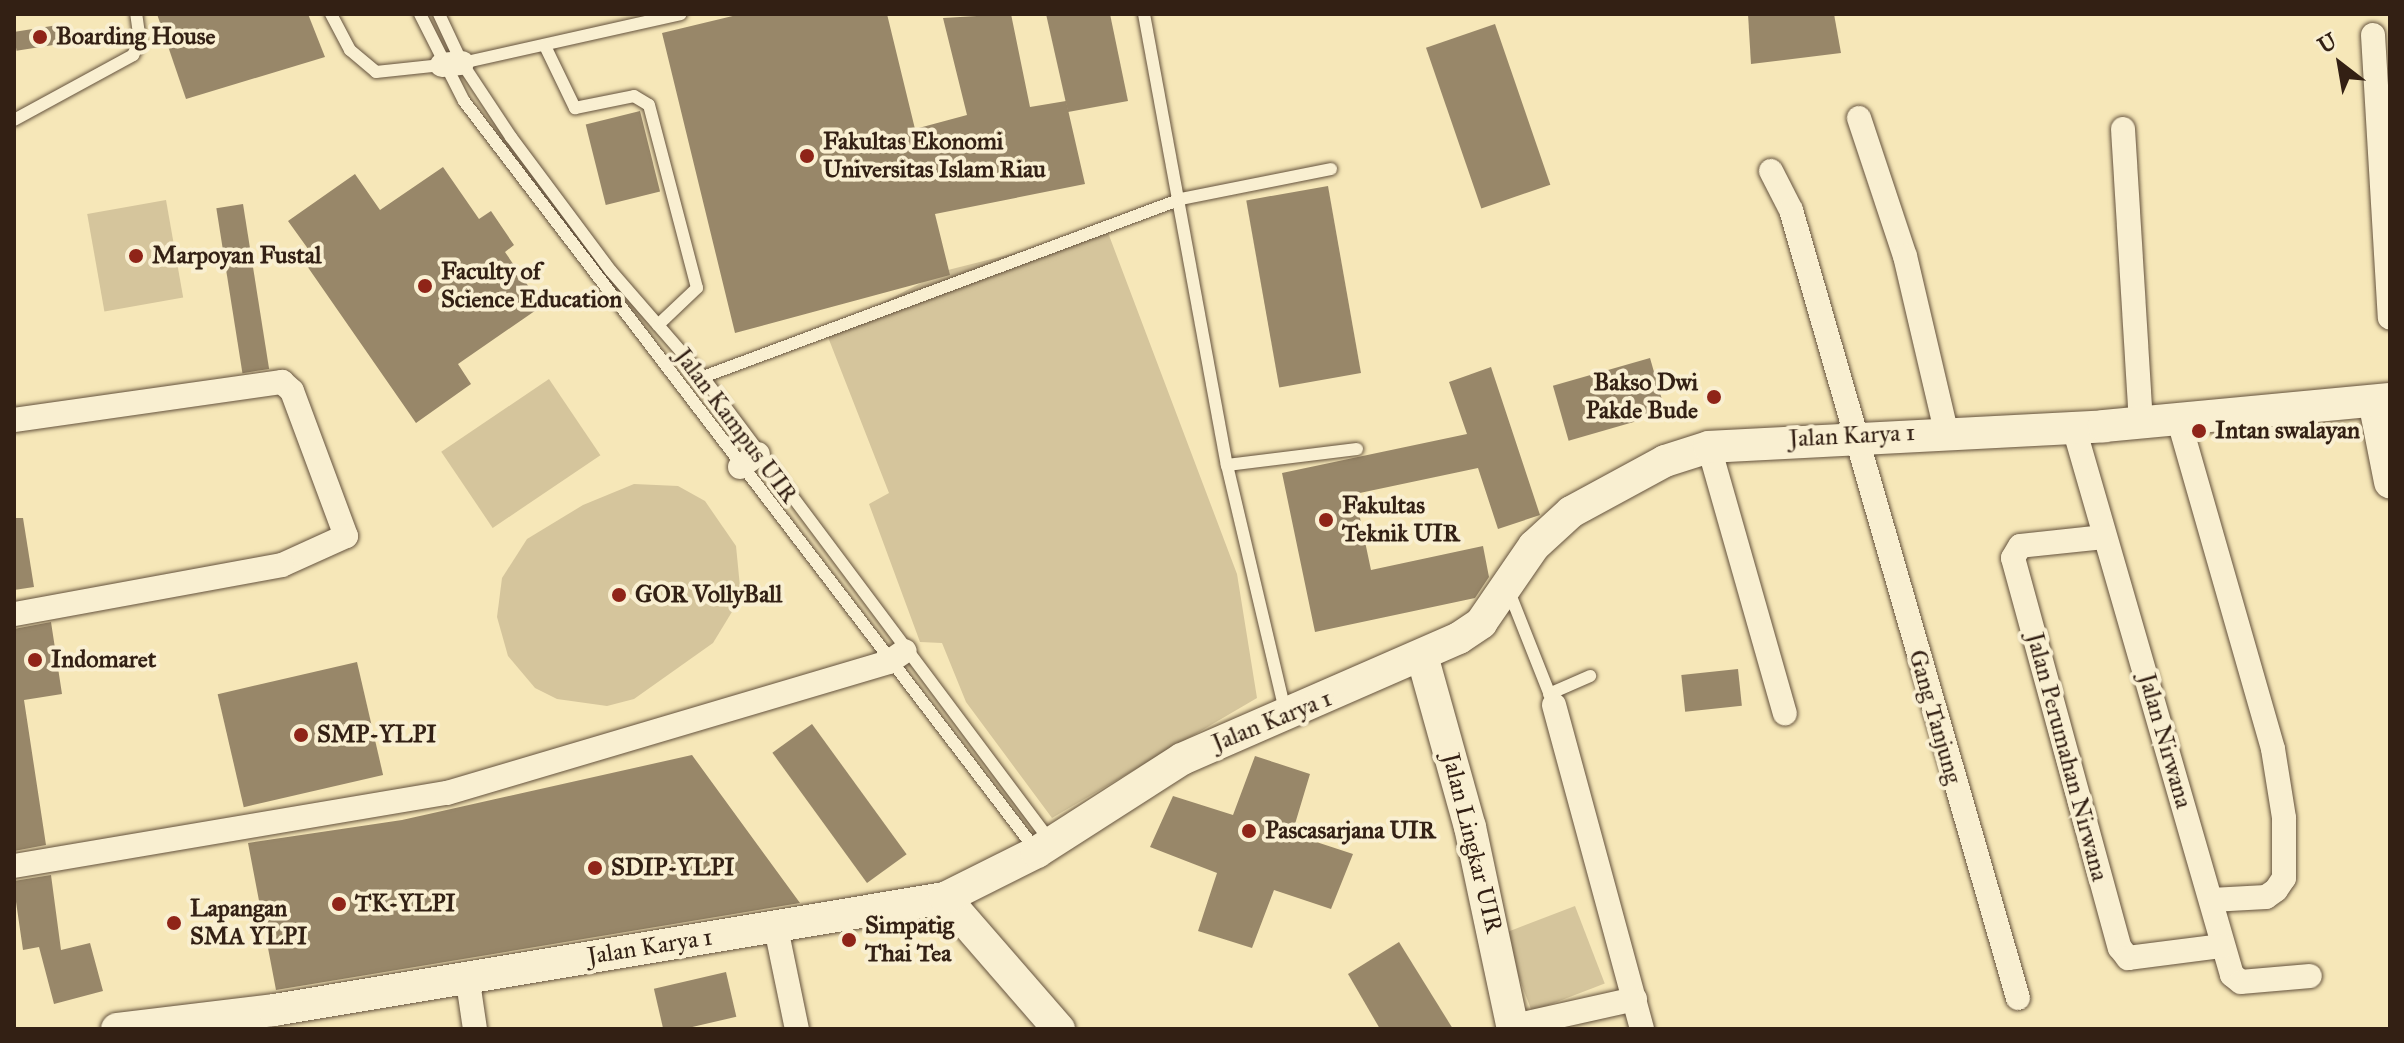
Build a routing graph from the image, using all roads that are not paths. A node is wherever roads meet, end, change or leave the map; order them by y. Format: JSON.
{"nodes":[{"id":1,"x":136,"y":14,"type":"edge"},
{"id":2,"x":331,"y":14,"type":"edge"},
{"id":3,"x":420,"y":14,"type":"edge"},
{"id":4,"x":439,"y":14,"type":"edge"},
{"id":5,"x":681,"y":14,"type":"edge"},
{"id":6,"x":1144,"y":14,"type":"edge"},
{"id":7,"x":2373,"y":35,"type":"dead end"},
{"id":8,"x":546,"y":48,"type":"junction"},
{"id":9,"x":452,"y":64,"type":"junction"},
{"id":10,"x":1859,"y":118,"type":"dead end"},
{"id":11,"x":14,"y":120,"type":"edge"},
{"id":12,"x":2123,"y":129,"type":"dead end"},
{"id":13,"x":2385,"y":167,"type":"edge"},
{"id":14,"x":1331,"y":169,"type":"dead end"},
{"id":15,"x":1771,"y":171,"type":"dead end"},
{"id":16,"x":1181,"y":199,"type":"junction"},
{"id":17,"x":2390,"y":317,"type":"edge"},
{"id":18,"x":658,"y":325,"type":"junction"},
{"id":19,"x":703,"y":377,"type":"junction"},
{"id":20,"x":2382,"y":400,"type":"edge"},
{"id":21,"x":14,"y":420,"type":"edge"},
{"id":22,"x":2179,"y":421,"type":"junction"},
{"id":23,"x":2141,"y":423,"type":"junction"},
{"id":24,"x":2074,"y":428,"type":"junction"},
{"id":25,"x":1946,"y":431,"type":"junction"},
{"id":26,"x":1855,"y":436,"type":"junction"},
{"id":27,"x":1709,"y":447,"type":"junction"},
{"id":28,"x":1357,"y":449,"type":"dead end"},
{"id":29,"x":749,"y":461,"type":"junction"},
{"id":30,"x":1227,"y":465,"type":"junction"},
{"id":31,"x":2390,"y":482,"type":"edge"},
{"id":32,"x":2104,"y":537,"type":"junction"},
{"id":33,"x":1507,"y":587,"type":"junction"},
{"id":34,"x":14,"y":614,"type":"edge"},
{"id":35,"x":897,"y":656,"type":"junction"},
{"id":36,"x":1423,"y":659,"type":"junction"},
{"id":37,"x":1590,"y":676,"type":"dead end"},
{"id":38,"x":1552,"y":700,"type":"junction"},
{"id":39,"x":1285,"y":711,"type":"junction"},
{"id":40,"x":1785,"y":713,"type":"dead end"},
{"id":41,"x":1044,"y":847,"type":"junction"},
{"id":42,"x":14,"y":866,"type":"edge"},
{"id":43,"x":945,"y":898,"type":"junction"},
{"id":44,"x":2211,"y":900,"type":"junction"},
{"id":45,"x":776,"y":928,"type":"junction"},
{"id":46,"x":2222,"y":946,"type":"junction"},
{"id":47,"x":467,"y":975,"type":"junction"},
{"id":48,"x":2310,"y":976,"type":"dead end"},
{"id":49,"x":2018,"y":998,"type":"dead end"},
{"id":50,"x":1635,"y":999,"type":"junction"},
{"id":51,"x":1514,"y":1028,"type":"edge"},
{"id":52,"x":117,"y":1029,"type":"edge"},
{"id":53,"x":475,"y":1029,"type":"edge"},
{"id":54,"x":797,"y":1029,"type":"edge"},
{"id":55,"x":1059,"y":1029,"type":"edge"},
{"id":56,"x":1642,"y":1029,"type":"edge"}],
"edges":[{"from":1,"to":11,"type":"lane"},
{"from":2,"to":9,"type":"lane"},
{"from":3,"to":9,"type":"lane","name":"Jalan Kampus UIR"},
{"from":4,"to":9,"type":"lane","name":"Jalan Kampus UIR"},
{"from":5,"to":8,"type":"lane"},
{"from":6,"to":16,"type":"lane"},
{"from":7,"to":13,"type":"street"},
{"from":8,"to":9,"type":"lane"},
{"from":8,"to":18,"type":"lane"},
{"from":9,"to":18,"type":"lane","name":"Jalan Kampus UIR"},
{"from":9,"to":29,"type":"lane","name":"Jalan Kampus UIR"},
{"from":10,"to":25,"type":"street"},
{"from":12,"to":23,"type":"street"},
{"from":13,"to":17,"type":"street"},
{"from":14,"to":16,"type":"lane"},
{"from":15,"to":26,"type":"street","name":"Gang Tanjung"},
{"from":16,"to":19,"type":"lane"},
{"from":16,"to":30,"type":"lane"},
{"from":18,"to":19,"type":"lane","name":"Jalan Kampus UIR"},
{"from":19,"to":29,"type":"lane","name":"Jalan Kampus UIR"},
{"from":20,"to":22,"type":"street","name":"Jalan Karya 1"},
{"from":20,"to":31,"type":"street"},
{"from":21,"to":34,"type":"street"},
{"from":22,"to":23,"type":"street","name":"Jalan Karya 1"},
{"from":22,"to":44,"type":"street"},
{"from":23,"to":24,"type":"street","name":"Jalan Karya 1"},
{"from":24,"to":25,"type":"street","name":"Jalan Karya 1"},
{"from":24,"to":32,"type":"street","name":"Jalan Nirwana"},
{"from":25,"to":26,"type":"street","name":"Jalan Karya 1"},
{"from":26,"to":27,"type":"street","name":"Jalan Karya 1"},
{"from":26,"to":49,"type":"street","name":"Gang Tanjung"},
{"from":27,"to":33,"type":"street","name":"Jalan Karya 1"},
{"from":27,"to":40,"type":"street"},
{"from":28,"to":30,"type":"lane"},
{"from":29,"to":35,"type":"lane","name":"Jalan Kampus UIR"},
{"from":29,"to":35,"type":"lane","name":"Jalan Kampus UIR"},
{"from":30,"to":39,"type":"lane"},
{"from":32,"to":44,"type":"street","name":"Jalan Nirwana"},
{"from":32,"to":46,"type":"street","name":"Jalan Perumahan Nirwana"},
{"from":33,"to":36,"type":"street","name":"Jalan Karya 1"},
{"from":33,"to":38,"type":"lane"},
{"from":35,"to":41,"type":"lane","name":"Jalan Kampus UIR"},
{"from":35,"to":41,"type":"lane","name":"Jalan Kampus UIR"},
{"from":35,"to":42,"type":"street"},
{"from":36,"to":39,"type":"street","name":"Jalan Karya 1"},
{"from":36,"to":51,"type":"street","name":"Jalan Lingkar UIR"},
{"from":37,"to":38,"type":"lane"},
{"from":38,"to":50,"type":"street"},
{"from":39,"to":41,"type":"street","name":"Jalan Karya 1"},
{"from":41,"to":43,"type":"street","name":"Jalan Karya 1"},
{"from":43,"to":45,"type":"street","name":"Jalan Karya 1"},
{"from":43,"to":55,"type":"street"},
{"from":44,"to":46,"type":"street","name":"Jalan Nirwana"},
{"from":45,"to":47,"type":"street","name":"Jalan Karya 1"},
{"from":45,"to":54,"type":"street"},
{"from":46,"to":48,"type":"street","name":"Jalan Nirwana"},
{"from":47,"to":52,"type":"street","name":"Jalan Karya 1"},
{"from":47,"to":53,"type":"street"},
{"from":50,"to":51,"type":"street"},
{"from":50,"to":56,"type":"street"}]}
